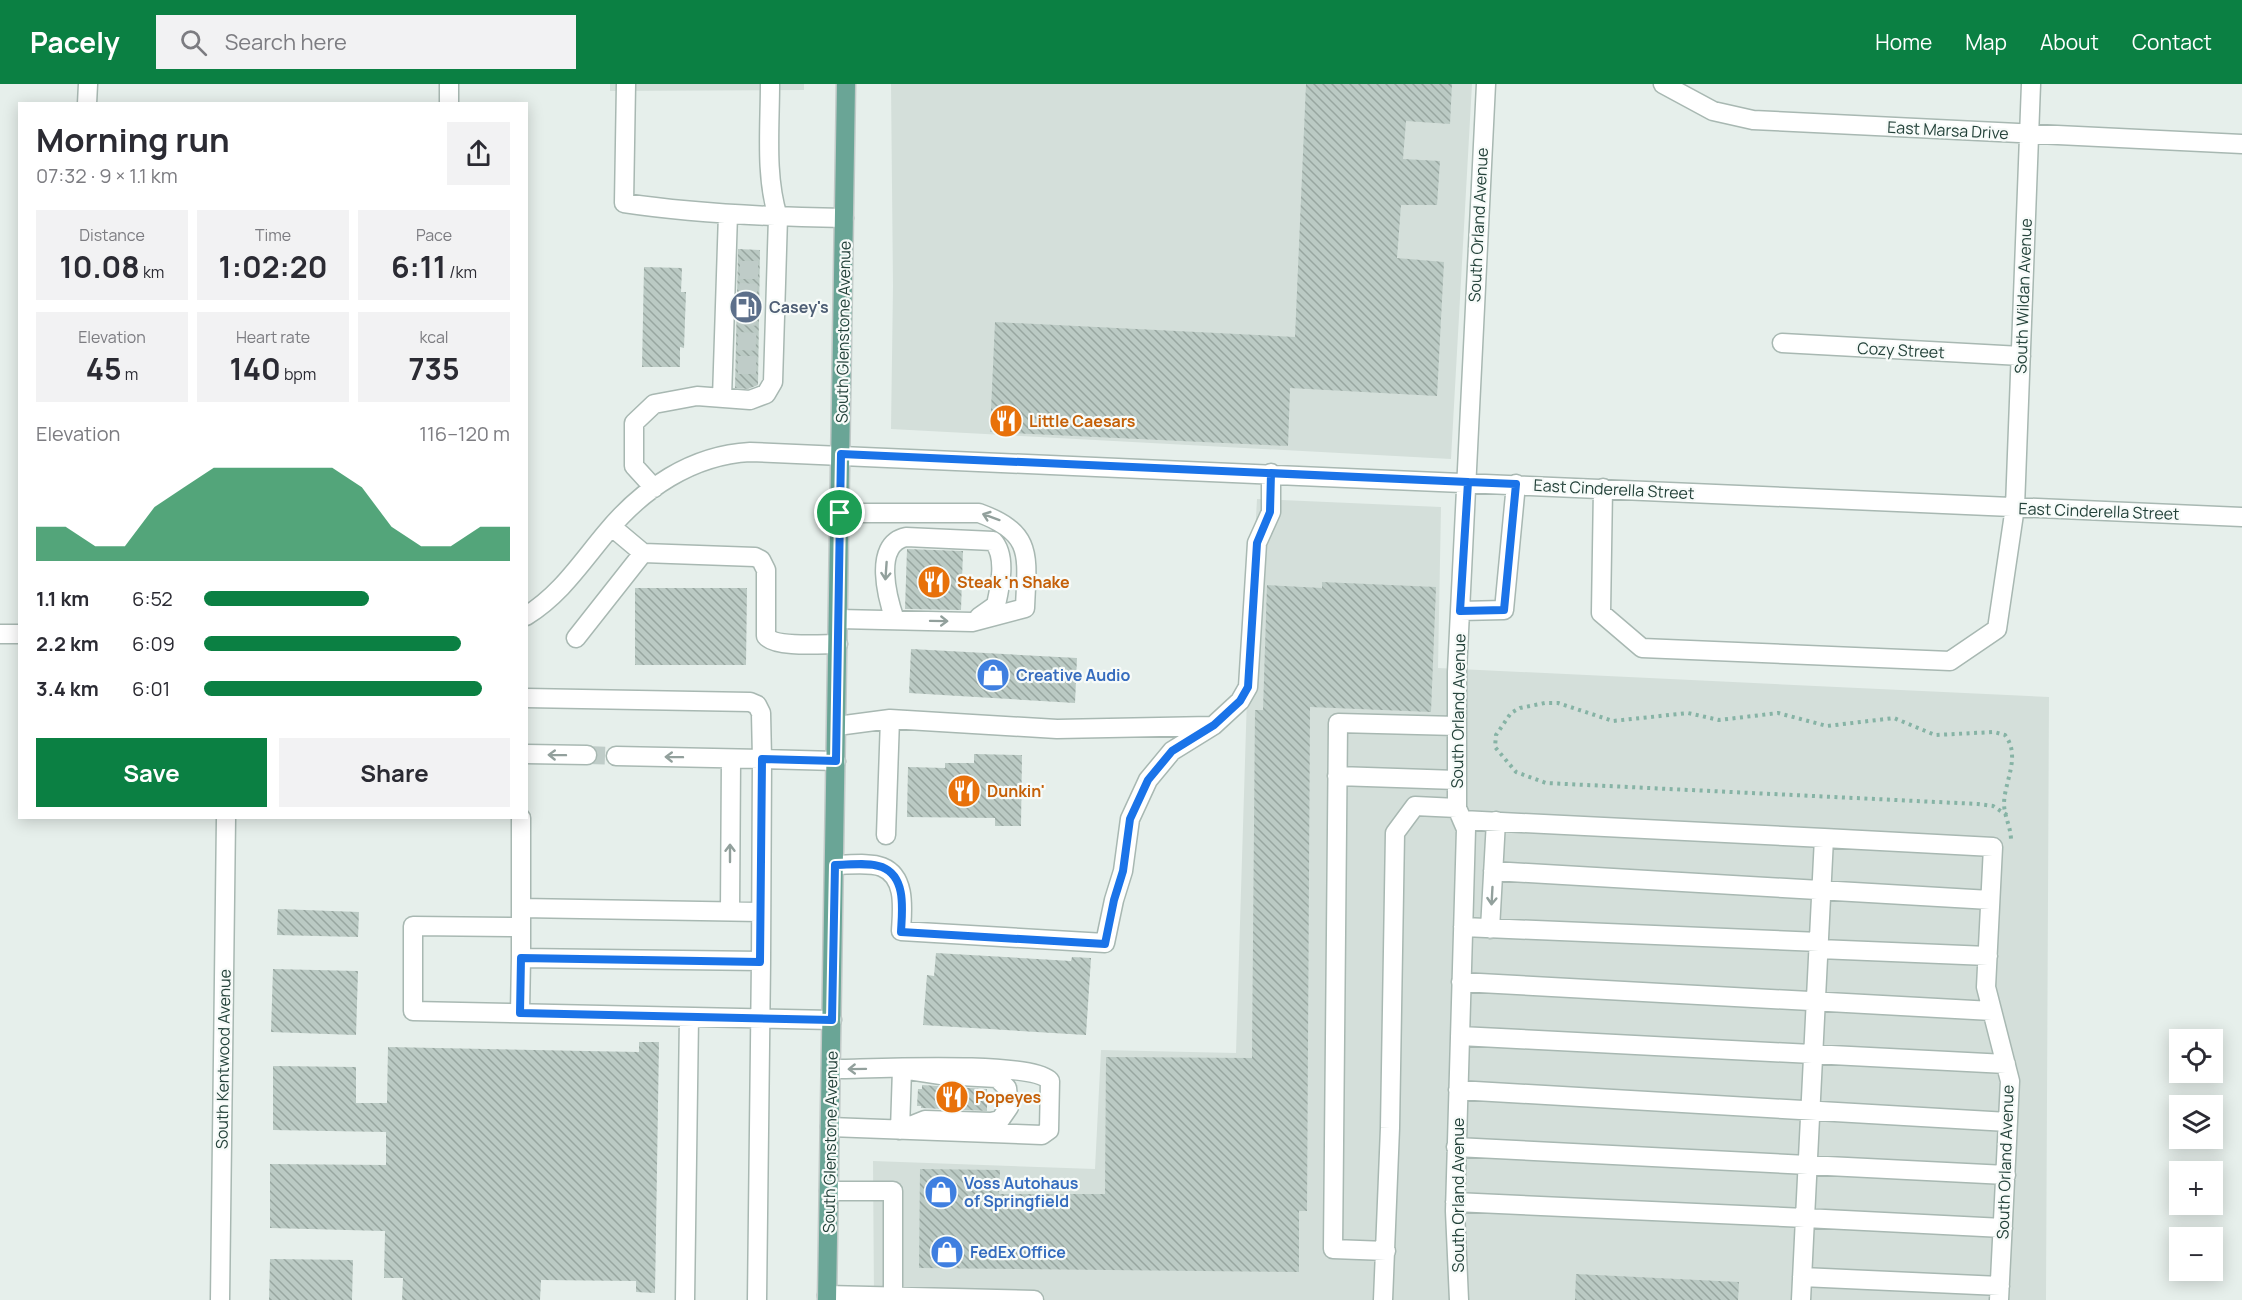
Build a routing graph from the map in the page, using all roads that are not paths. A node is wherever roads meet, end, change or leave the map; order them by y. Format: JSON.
{"nodes":[{"id":1,"x":88,"y":84,"type":"edge"},
{"id":2,"x":449,"y":84,"type":"edge"},
{"id":3,"x":626,"y":84,"type":"edge"},
{"id":4,"x":770,"y":84,"type":"edge"},
{"id":5,"x":846,"y":84,"type":"edge"},
{"id":6,"x":1485,"y":84,"type":"edge"},
{"id":7,"x":1663,"y":84,"type":"edge"},
{"id":8,"x":2031,"y":84,"type":"edge"},
{"id":9,"x":87,"y":102,"type":"edge"},
{"id":10,"x":449,"y":102,"type":"edge"},
{"id":11,"x":2029,"y":134,"type":"junction"},
{"id":12,"x":2242,"y":144,"type":"edge"},
{"id":13,"x":728,"y":214,"type":"junction"},
{"id":14,"x":778,"y":217,"type":"junction"},
{"id":15,"x":844,"y":218,"type":"junction"},
{"id":16,"x":1782,"y":343,"type":"dead end"},
{"id":17,"x":2021,"y":356,"type":"junction"},
{"id":18,"x":722,"y":398,"type":"junction"},
{"id":19,"x":841,"y":454,"type":"junction"},
{"id":20,"x":1271,"y":473,"type":"junction"},
{"id":21,"x":1468,"y":482,"type":"junction"},
{"id":22,"x":1516,"y":484,"type":"junction"},
{"id":23,"x":654,"y":488,"type":"junction"},
{"id":24,"x":1603,"y":488,"type":"junction"},
{"id":25,"x":2015,"y":507,"type":"junction"},
{"id":26,"x":918,"y":512,"type":"junction"},
{"id":27,"x":840,"y":513,"type":"junction"},
{"id":28,"x":2242,"y":517,"type":"edge"},
{"id":29,"x":612,"y":527,"type":"junction"},
{"id":30,"x":899,"y":539,"type":"junction"},
{"id":31,"x":643,"y":553,"type":"junction"},
{"id":32,"x":1460,"y":611,"type":"junction"},
{"id":33,"x":528,"y":614,"type":"edge"},
{"id":34,"x":839,"y":619,"type":"junction"},
{"id":35,"x":896,"y":620,"type":"junction"},
{"id":36,"x":972,"y":622,"type":"junction"},
{"id":37,"x":0,"y":634,"type":"edge"},
{"id":38,"x":18,"y":634,"type":"edge"},
{"id":39,"x":576,"y":638,"type":"dead end"},
{"id":40,"x":838,"y":644,"type":"junction"},
{"id":41,"x":528,"y":698,"type":"edge"},
{"id":42,"x":890,"y":719,"type":"junction"},
{"id":43,"x":1214,"y":725,"type":"junction"},
{"id":44,"x":837,"y":726,"type":"junction"},
{"id":45,"x":1457,"y":726,"type":"junction"},
{"id":46,"x":528,"y":754,"type":"edge"},
{"id":47,"x":587,"y":755,"type":"tunnel mouth"},
{"id":48,"x":616,"y":756,"type":"tunnel mouth"},
{"id":49,"x":731,"y":759,"type":"junction"},
{"id":50,"x":762,"y":759,"type":"junction"},
{"id":51,"x":836,"y":761,"type":"junction"},
{"id":52,"x":1337,"y":776,"type":"junction"},
{"id":53,"x":1416,"y":779,"type":"junction"},
{"id":54,"x":1457,"y":780,"type":"junction"},
{"id":55,"x":1415,"y":806,"type":"junction"},
{"id":56,"x":1459,"y":814,"type":"junction"},
{"id":57,"x":226,"y":819,"type":"edge"},
{"id":58,"x":521,"y":819,"type":"edge"},
{"id":59,"x":1496,"y":821,"type":"junction"},
{"id":60,"x":886,"y":835,"type":"dead end"},
{"id":61,"x":1824,"y":838,"type":"junction"},
{"id":62,"x":835,"y":865,"type":"junction"},
{"id":63,"x":1493,"y":871,"type":"junction"},
{"id":64,"x":1822,"y":890,"type":"junction"},
{"id":65,"x":1990,"y":900,"type":"junction"},
{"id":66,"x":521,"y":908,"type":"junction"},
{"id":67,"x":730,"y":911,"type":"junction"},
{"id":68,"x":761,"y":912,"type":"junction"},
{"id":69,"x":521,"y":927,"type":"junction"},
{"id":70,"x":1463,"y":927,"type":"junction"},
{"id":71,"x":1490,"y":929,"type":"junction"},
{"id":72,"x":1819,"y":945,"type":"junction"},
{"id":73,"x":1988,"y":956,"type":"junction"},
{"id":74,"x":521,"y":958,"type":"junction"},
{"id":75,"x":760,"y":962,"type":"junction"},
{"id":76,"x":1461,"y":982,"type":"junction"},
{"id":77,"x":1816,"y":1001,"type":"junction"},
{"id":78,"x":1992,"y":1011,"type":"junction"},
{"id":79,"x":520,"y":1013,"type":"junction"},
{"id":80,"x":689,"y":1017,"type":"junction"},
{"id":81,"x":761,"y":1018,"type":"junction"},
{"id":82,"x":832,"y":1020,"type":"junction"},
{"id":83,"x":1460,"y":1036,"type":"junction"},
{"id":84,"x":1813,"y":1056,"type":"junction"},
{"id":85,"x":2006,"y":1064,"type":"junction"},
{"id":86,"x":831,"y":1069,"type":"junction"},
{"id":87,"x":902,"y":1069,"type":"junction"},
{"id":88,"x":1458,"y":1090,"type":"junction"},
{"id":89,"x":1810,"y":1109,"type":"junction"},
{"id":90,"x":2008,"y":1122,"type":"junction"},
{"id":91,"x":830,"y":1127,"type":"junction"},
{"id":92,"x":900,"y":1130,"type":"junction"},
{"id":93,"x":1456,"y":1147,"type":"junction"},
{"id":94,"x":1808,"y":1164,"type":"junction"},
{"id":95,"x":2006,"y":1175,"type":"junction"},
{"id":96,"x":829,"y":1191,"type":"junction"},
{"id":97,"x":1455,"y":1202,"type":"junction"},
{"id":98,"x":1805,"y":1218,"type":"junction"},
{"id":99,"x":2003,"y":1228,"type":"junction"},
{"id":100,"x":1386,"y":1251,"type":"junction"},
{"id":101,"x":1802,"y":1277,"type":"junction"},
{"id":102,"x":2000,"y":1293,"type":"edge"},
{"id":103,"x":892,"y":1297,"type":"junction"},
{"id":104,"x":827,"y":1298,"type":"edge"},
{"id":105,"x":220,"y":1300,"type":"edge"},
{"id":106,"x":685,"y":1300,"type":"edge"},
{"id":107,"x":757,"y":1300,"type":"edge"},
{"id":108,"x":1000,"y":1300,"type":"edge"},
{"id":109,"x":1034,"y":1300,"type":"edge"},
{"id":110,"x":1383,"y":1300,"type":"edge"},
{"id":111,"x":1459,"y":1300,"type":"edge"},
{"id":112,"x":1802,"y":1300,"type":"edge"}],
"edges":[{"from":1,"to":9,"type":"street"},
{"from":2,"to":10,"type":"street"},
{"from":3,"to":13,"type":"street"},
{"from":4,"to":14,"type":"street"},
{"from":5,"to":15,"type":"main road","name":"South Glenstone Avenue"},
{"from":6,"to":21,"type":"street","name":"South Orland Avenue"},
{"from":7,"to":11,"type":"street","name":"East Marsa Drive"},
{"from":8,"to":11,"type":"street","name":"South Wildan Avenue"},
{"from":11,"to":12,"type":"street","name":"East Marsa Drive"},
{"from":11,"to":17,"type":"street","name":"South Wildan Avenue"},
{"from":13,"to":14,"type":"street"},
{"from":13,"to":18,"type":"street"},
{"from":14,"to":15,"type":"street"},
{"from":14,"to":18,"type":"street"},
{"from":15,"to":19,"type":"main road","name":"South Glenstone Avenue"},
{"from":16,"to":17,"type":"street","name":"Cozy Street"},
{"from":17,"to":25,"type":"street","name":"South Wildan Avenue"},
{"from":18,"to":23,"type":"street"},
{"from":19,"to":20,"type":"street","name":"East Cinderella Street"},
{"from":19,"to":23,"type":"street","name":"East Cinderella Street"},
{"from":19,"to":27,"type":"main road","name":"South Glenstone Avenue"},
{"from":20,"to":21,"type":"street","name":"East Cinderella Street"},
{"from":20,"to":43,"type":"street"},
{"from":21,"to":22,"type":"street","name":"East Cinderella Street"},
{"from":21,"to":32,"type":"street","name":"South Orland Avenue"},
{"from":22,"to":24,"type":"street","name":"East Cinderella Street"},
{"from":22,"to":32,"type":"street"},
{"from":23,"to":29,"type":"street","name":"East Cinderella Street"},
{"from":24,"to":25,"type":"street","name":"East Cinderella Street"},
{"from":24,"to":25,"type":"street","name":"South Wildan Avenue"},
{"from":25,"to":28,"type":"street","name":"East Cinderella Street"},
{"from":26,"to":27,"type":"street"},
{"from":26,"to":30,"type":"street"},
{"from":36,"to":26,"type":"street","one_way":true},
{"from":27,"to":34,"type":"main road","name":"South Glenstone Avenue"},
{"from":29,"to":31,"type":"street"},
{"from":29,"to":33,"type":"street","name":"East Cinderella Street"},
{"from":30,"to":35,"type":"street","one_way":true},
{"from":30,"to":36,"type":"street"},
{"from":31,"to":39,"type":"street"},
{"from":31,"to":40,"type":"street"},
{"from":32,"to":45,"type":"street","name":"South Orland Avenue"},
{"from":34,"to":35,"type":"street"},
{"from":34,"to":40,"type":"main road","name":"South Glenstone Avenue"},
{"from":35,"to":36,"type":"street","one_way":true},
{"from":37,"to":38,"type":"street"},
{"from":40,"to":44,"type":"main road","name":"South Glenstone Avenue"},
{"from":41,"to":50,"type":"street"},
{"from":42,"to":43,"type":"street"},
{"from":42,"to":44,"type":"street"},
{"from":42,"to":60,"type":"street"},
{"from":43,"to":62,"type":"street"},
{"from":44,"to":51,"type":"main road","name":"South Glenstone Avenue"},
{"from":45,"to":52,"type":"street"},
{"from":45,"to":54,"type":"street","name":"South Orland Avenue"},
{"from":47,"to":46,"type":"street","one_way":true},
{"from":49,"to":48,"type":"street","one_way":true},
{"from":49,"to":50,"type":"street"},
{"from":67,"to":49,"type":"street","one_way":true},
{"from":50,"to":51,"type":"street"},
{"from":50,"to":68,"type":"street"},
{"from":51,"to":62,"type":"main road","name":"South Glenstone Avenue"},
{"from":52,"to":53,"type":"street"},
{"from":52,"to":100,"type":"street"},
{"from":53,"to":54,"type":"street"},
{"from":53,"to":55,"type":"street"},
{"from":54,"to":56,"type":"street","name":"South Orland Avenue"},
{"from":55,"to":56,"type":"street"},
{"from":55,"to":100,"type":"street"},
{"from":56,"to":59,"type":"street"},
{"from":56,"to":70,"type":"street","name":"South Orland Avenue"},
{"from":57,"to":105,"type":"street","name":"South Kentwood Avenue"},
{"from":58,"to":66,"type":"street"},
{"from":59,"to":61,"type":"street"},
{"from":59,"to":63,"type":"street"},
{"from":61,"to":64,"type":"street"},
{"from":61,"to":65,"type":"street","name":"South Orland Avenue"},
{"from":62,"to":82,"type":"main road","name":"South Glenstone Avenue"},
{"from":63,"to":64,"type":"street"},
{"from":63,"to":71,"type":"street","one_way":true},
{"from":64,"to":65,"type":"street"},
{"from":64,"to":72,"type":"street"},
{"from":65,"to":73,"type":"street","name":"South Orland Avenue"},
{"from":66,"to":67,"type":"street"},
{"from":66,"to":69,"type":"street"},
{"from":67,"to":68,"type":"street"},
{"from":68,"to":75,"type":"street"},
{"from":69,"to":74,"type":"street"},
{"from":69,"to":79,"type":"street"},
{"from":70,"to":71,"type":"street"},
{"from":70,"to":76,"type":"street","name":"South Orland Avenue"},
{"from":71,"to":72,"type":"street"},
{"from":72,"to":73,"type":"street"},
{"from":72,"to":77,"type":"street"},
{"from":73,"to":78,"type":"street","name":"South Orland Avenue"},
{"from":74,"to":75,"type":"street"},
{"from":74,"to":79,"type":"street"},
{"from":75,"to":81,"type":"street"},
{"from":76,"to":77,"type":"street"},
{"from":76,"to":83,"type":"street","name":"South Orland Avenue"},
{"from":77,"to":78,"type":"street"},
{"from":77,"to":84,"type":"street"},
{"from":78,"to":85,"type":"street","name":"South Orland Avenue"},
{"from":79,"to":80,"type":"street"},
{"from":80,"to":81,"type":"street"},
{"from":80,"to":106,"type":"street"},
{"from":81,"to":82,"type":"street"},
{"from":81,"to":107,"type":"street"},
{"from":82,"to":86,"type":"main road","name":"South Glenstone Avenue"},
{"from":83,"to":84,"type":"street"},
{"from":83,"to":88,"type":"street","name":"South Orland Avenue"},
{"from":84,"to":85,"type":"street"},
{"from":84,"to":89,"type":"street"},
{"from":85,"to":90,"type":"street","name":"South Orland Avenue"},
{"from":87,"to":86,"type":"street","one_way":true},
{"from":86,"to":91,"type":"main road","name":"South Glenstone Avenue"},
{"from":87,"to":92,"type":"street"},
{"from":87,"to":92,"type":"street"},
{"from":87,"to":92,"type":"street"},
{"from":88,"to":89,"type":"street"},
{"from":88,"to":93,"type":"street","name":"South Orland Avenue"},
{"from":89,"to":90,"type":"street"},
{"from":89,"to":94,"type":"street"},
{"from":90,"to":95,"type":"street","name":"South Orland Avenue"},
{"from":91,"to":92,"type":"street"},
{"from":91,"to":96,"type":"main road","name":"South Glenstone Avenue"},
{"from":93,"to":94,"type":"street"},
{"from":93,"to":97,"type":"street","name":"South Orland Avenue"},
{"from":94,"to":95,"type":"street"},
{"from":94,"to":98,"type":"street"},
{"from":95,"to":99,"type":"street","name":"South Orland Avenue"},
{"from":96,"to":103,"type":"street"},
{"from":96,"to":104,"type":"main road","name":"South Glenstone Avenue"},
{"from":97,"to":98,"type":"street"},
{"from":97,"to":111,"type":"street","name":"South Orland Avenue"},
{"from":98,"to":99,"type":"street"},
{"from":98,"to":101,"type":"street"},
{"from":99,"to":102,"type":"street","name":"South Orland Avenue"},
{"from":100,"to":110,"type":"street"},
{"from":101,"to":102,"type":"street"},
{"from":101,"to":112,"type":"street"},
{"from":103,"to":104,"type":"street"},
{"from":103,"to":108,"type":"street"},
{"from":108,"to":109,"type":"street"}]}
